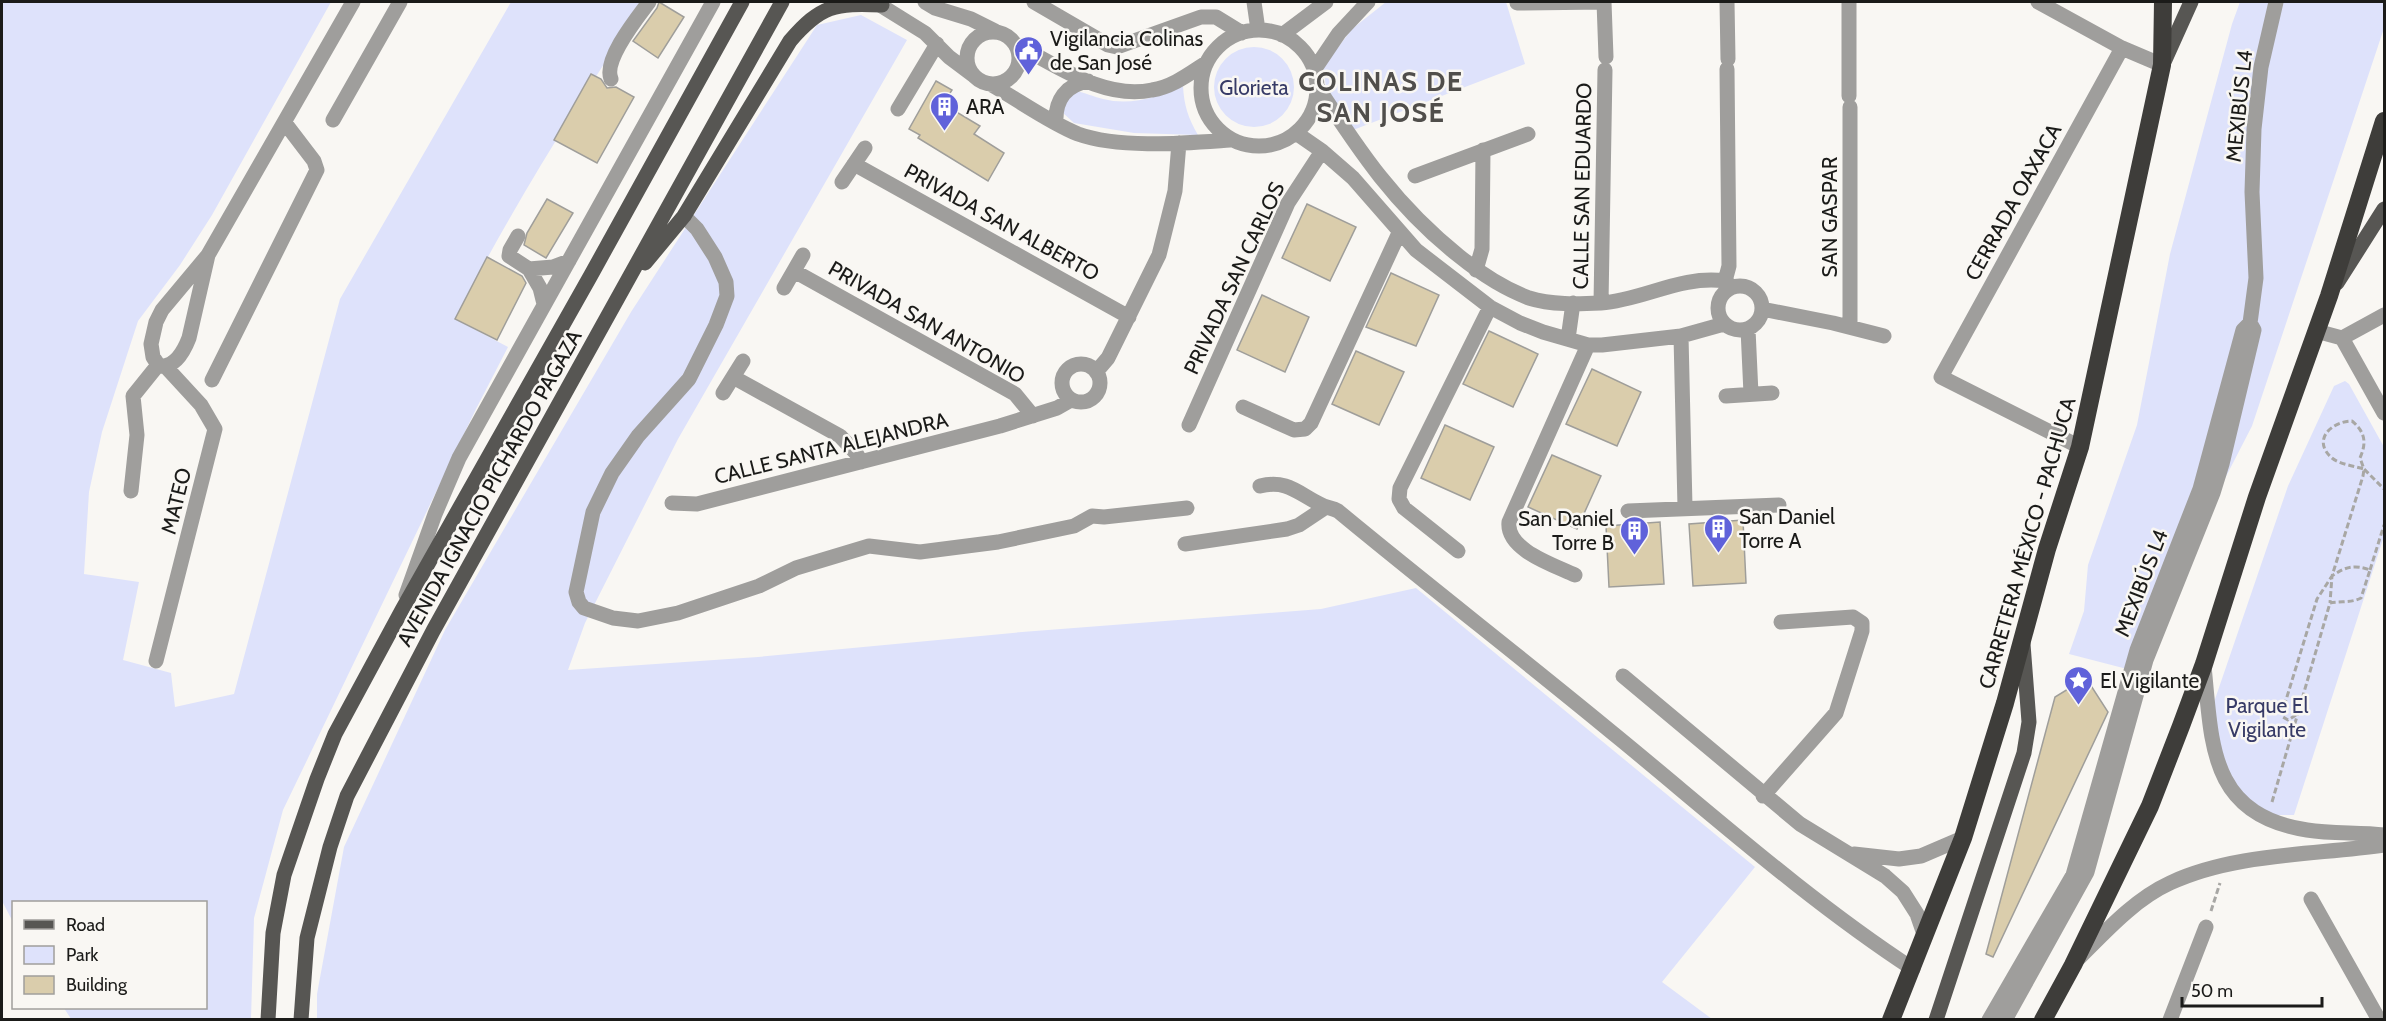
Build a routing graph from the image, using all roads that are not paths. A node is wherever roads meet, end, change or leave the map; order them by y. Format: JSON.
{"nodes":[{"id":1,"x":353,"y":2,"type":"edge"},
{"id":2,"x":400,"y":2,"type":"edge"},
{"id":3,"x":649,"y":2,"type":"edge"},
{"id":4,"x":713,"y":2,"type":"edge"},
{"id":5,"x":742,"y":2,"type":"edge"},
{"id":6,"x":782,"y":2,"type":"edge"},
{"id":7,"x":925,"y":2,"type":"edge"},
{"id":8,"x":1034,"y":2,"type":"edge"},
{"id":9,"x":1254,"y":2,"type":"edge"},
{"id":10,"x":1326,"y":2,"type":"edge"},
{"id":11,"x":1368,"y":2,"type":"edge"},
{"id":12,"x":1604,"y":2,"type":"edge"},
{"id":13,"x":1727,"y":2,"type":"edge"},
{"id":14,"x":1849,"y":2,"type":"edge"},
{"id":15,"x":2038,"y":2,"type":"edge"},
{"id":16,"x":2163,"y":2,"type":"edge"},
{"id":17,"x":2191,"y":2,"type":"edge"},
{"id":18,"x":2276,"y":2,"type":"edge"},
{"id":19,"x":879,"y":3,"type":"edge"},
{"id":20,"x":1517,"y":3,"type":"dead end"},
{"id":21,"x":995,"y":31,"type":"junction"},
{"id":22,"x":1250,"y":31,"type":"junction"},
{"id":23,"x":1282,"y":35,"type":"junction"},
{"id":24,"x":937,"y":44,"type":"junction"},
{"id":25,"x":1017,"y":45,"type":"junction"},
{"id":26,"x":2122,"y":48,"type":"junction"},
{"id":27,"x":1206,"y":63,"type":"junction"},
{"id":28,"x":2162,"y":65,"type":"junction"},
{"id":29,"x":1314,"y":70,"type":"junction"},
{"id":30,"x":973,"y":75,"type":"junction"},
{"id":31,"x":611,"y":79,"type":"dead end"},
{"id":32,"x":1088,"y":81,"type":"junction"},
{"id":33,"x":990,"y":84,"type":"junction"},
{"id":34,"x":1317,"y":86,"type":"junction"},
{"id":35,"x":898,"y":109,"type":"dead end"},
{"id":36,"x":333,"y":120,"type":"dead end"},
{"id":37,"x":2385,"y":121,"type":"edge"},
{"id":38,"x":1056,"y":122,"type":"junction"},
{"id":39,"x":285,"y":123,"type":"junction"},
{"id":40,"x":1296,"y":133,"type":"junction"},
{"id":41,"x":1528,"y":134,"type":"dead end"},
{"id":42,"x":1230,"y":140,"type":"junction"},
{"id":43,"x":1179,"y":143,"type":"junction"},
{"id":44,"x":865,"y":148,"type":"dead end"},
{"id":45,"x":1483,"y":150,"type":"junction"},
{"id":46,"x":1322,"y":151,"type":"junction"},
{"id":47,"x":854,"y":164,"type":"junction"},
{"id":48,"x":1415,"y":176,"type":"dead end"},
{"id":49,"x":842,"y":182,"type":"dead end"},
{"id":50,"x":1385,"y":184,"type":"junction"},
{"id":51,"x":1369,"y":196,"type":"junction"},
{"id":52,"x":2385,"y":209,"type":"edge"},
{"id":53,"x":684,"y":216,"type":"junction"},
{"id":54,"x":1399,"y":233,"type":"junction"},
{"id":55,"x":518,"y":236,"type":"dead end"},
{"id":56,"x":208,"y":255,"type":"junction"},
{"id":57,"x":803,"y":255,"type":"dead end"},
{"id":58,"x":568,"y":261,"type":"junction"},
{"id":59,"x":529,"y":269,"type":"junction"},
{"id":60,"x":1476,"y":270,"type":"junction"},
{"id":61,"x":794,"y":271,"type":"junction"},
{"id":62,"x":1728,"y":284,"type":"junction"},
{"id":63,"x":784,"y":288,"type":"dead end"},
{"id":64,"x":622,"y":291,"type":"junction"},
{"id":65,"x":2329,"y":296,"type":"junction"},
{"id":66,"x":1573,"y":303,"type":"junction"},
{"id":67,"x":1601,"y":303,"type":"junction"},
{"id":68,"x":544,"y":304,"type":"junction"},
{"id":69,"x":1490,"y":307,"type":"junction"},
{"id":70,"x":1762,"y":309,"type":"junction"},
{"id":71,"x":2385,"y":315,"type":"edge"},
{"id":72,"x":1129,"y":317,"type":"junction"},
{"id":73,"x":2250,"y":323,"type":"junction"},
{"id":74,"x":1724,"y":324,"type":"junction"},
{"id":75,"x":1850,"y":327,"type":"junction"},
{"id":76,"x":1748,"y":329,"type":"junction"},
{"id":77,"x":2316,"y":331,"type":"junction"},
{"id":78,"x":1681,"y":336,"type":"junction"},
{"id":79,"x":1884,"y":336,"type":"dead end"},
{"id":80,"x":2342,"y":338,"type":"junction"},
{"id":81,"x":1568,"y":339,"type":"junction"},
{"id":82,"x":1588,"y":345,"type":"junction"},
{"id":83,"x":743,"y":362,"type":"dead end"},
{"id":84,"x":162,"y":365,"type":"junction"},
{"id":85,"x":1096,"y":372,"type":"junction"},
{"id":86,"x":733,"y":377,"type":"junction"},
{"id":87,"x":212,"y":380,"type":"dead end"},
{"id":88,"x":723,"y":393,"type":"dead end"},
{"id":89,"x":1773,"y":393,"type":"dead end"},
{"id":90,"x":1751,"y":394,"type":"junction"},
{"id":91,"x":1726,"y":396,"type":"dead end"},
{"id":92,"x":1071,"y":400,"type":"junction"},
{"id":93,"x":1243,"y":407,"type":"dead end"},
{"id":94,"x":2385,"y":413,"type":"edge"},
{"id":95,"x":1033,"y":416,"type":"junction"},
{"id":96,"x":1189,"y":425,"type":"dead end"},
{"id":97,"x":2080,"y":447,"type":"junction"},
{"id":98,"x":861,"y":462,"type":"junction"},
{"id":99,"x":1260,"y":486,"type":"dead end"},
{"id":100,"x":131,"y":491,"type":"dead end"},
{"id":101,"x":672,"y":503,"type":"dead end"},
{"id":102,"x":1779,"y":505,"type":"dead end"},
{"id":103,"x":1326,"y":507,"type":"junction"},
{"id":104,"x":1685,"y":507,"type":"junction"},
{"id":105,"x":1187,"y":508,"type":"dead end"},
{"id":106,"x":1628,"y":511,"type":"dead end"},
{"id":107,"x":1185,"y":544,"type":"dead end"},
{"id":108,"x":1458,"y":550,"type":"dead end"},
{"id":109,"x":1575,"y":575,"type":"dead end"},
{"id":110,"x":402,"y":610,"type":"junction"},
{"id":111,"x":1781,"y":621,"type":"dead end"},
{"id":112,"x":2022,"y":637,"type":"junction"},
{"id":113,"x":156,"y":661,"type":"dead end"},
{"id":114,"x":2204,"y":664,"type":"junction"},
{"id":115,"x":1623,"y":676,"type":"dead end"},
{"id":116,"x":1763,"y":796,"type":"junction"},
{"id":117,"x":2385,"y":835,"type":"edge"},
{"id":118,"x":1963,"y":838,"type":"junction"},
{"id":119,"x":2385,"y":845,"type":"edge"},
{"id":120,"x":1848,"y":853,"type":"junction"},
{"id":121,"x":2311,"y":899,"type":"dead end"},
{"id":122,"x":2206,"y":927,"type":"road end"},
{"id":123,"x":1925,"y":937,"type":"junction"},
{"id":124,"x":2073,"y":965,"type":"junction"},
{"id":125,"x":1913,"y":969,"type":"junction"},
{"id":126,"x":268,"y":1020,"type":"edge"},
{"id":127,"x":302,"y":1020,"type":"edge"},
{"id":128,"x":1891,"y":1020,"type":"edge"},
{"id":129,"x":1936,"y":1020,"type":"edge"},
{"id":130,"x":1989,"y":1020,"type":"edge"},
{"id":131,"x":2005,"y":1020,"type":"edge"},
{"id":132,"x":2043,"y":1020,"type":"edge"},
{"id":133,"x":2169,"y":1020,"type":"edge"},
{"id":134,"x":2379,"y":1020,"type":"edge"}],
"edges":[{"from":1,"to":39,"type":"street"},
{"from":2,"to":36,"type":"street"},
{"from":3,"to":31,"type":"street"},
{"from":4,"to":58,"type":"street","name":"AVENIDA IGNACIO PICHARDO PAGAZA"},
{"from":5,"to":110,"type":"main road","name":"AVENIDA IGNACIO PICHARDO PAGAZA"},
{"from":6,"to":64,"type":"main road","name":"AVENIDA IGNACIO PICHARDO PAGAZA"},
{"from":7,"to":21,"type":"street"},
{"from":8,"to":22,"type":"street"},
{"from":9,"to":22,"type":"street"},
{"from":10,"to":23,"type":"street"},
{"from":11,"to":29,"type":"street"},
{"from":12,"to":20,"type":"street"},
{"from":12,"to":67,"type":"street","name":"CALLE SAN EDUARDO"},
{"from":13,"to":62,"type":"street"},
{"from":14,"to":75,"type":"street","name":"SAN GASPAR"},
{"from":15,"to":26,"type":"street"},
{"from":16,"to":28,"type":"highway","name":"CARRETERA MÉXICO - PACHUCA"},
{"from":17,"to":28,"type":"main road"},
{"from":18,"to":73,"type":"street","name":"MEXIBÚS L4"},
{"from":19,"to":24,"type":"street"},
{"from":19,"to":53,"type":"main road"},
{"from":21,"to":25,"type":"street"},
{"from":21,"to":30,"type":"street"},
{"from":22,"to":23,"type":"street"},
{"from":22,"to":27,"type":"street"},
{"from":23,"to":29,"type":"street"},
{"from":24,"to":30,"type":"street"},
{"from":24,"to":35,"type":"street"},
{"from":25,"to":32,"type":"street"},
{"from":25,"to":33,"type":"street"},
{"from":26,"to":28,"type":"street"},
{"from":26,"to":97,"type":"street","name":"CERRADA OAXACA"},
{"from":27,"to":32,"type":"street"},
{"from":27,"to":42,"type":"street"},
{"from":28,"to":97,"type":"highway","name":"CARRETERA MÉXICO - PACHUCA"},
{"from":29,"to":34,"type":"street"},
{"from":30,"to":33,"type":"street"},
{"from":32,"to":38,"type":"street"},
{"from":33,"to":38,"type":"street"},
{"from":34,"to":40,"type":"street"},
{"from":34,"to":50,"type":"street"},
{"from":37,"to":65,"type":"highway"},
{"from":38,"to":43,"type":"street"},
{"from":39,"to":56,"type":"street"},
{"from":39,"to":87,"type":"street"},
{"from":40,"to":42,"type":"street"},
{"from":40,"to":46,"type":"street"},
{"from":41,"to":45,"type":"street"},
{"from":42,"to":43,"type":"street"},
{"from":43,"to":72,"type":"street"},
{"from":44,"to":47,"type":"street"},
{"from":45,"to":48,"type":"street"},
{"from":45,"to":60,"type":"street"},
{"from":46,"to":51,"type":"street"},
{"from":46,"to":96,"type":"street","name":"PRIVADA SAN CARLOS"},
{"from":47,"to":49,"type":"street"},
{"from":47,"to":72,"type":"street","name":"PRIVADA SAN ALBERTO"},
{"from":50,"to":51,"type":"street"},
{"from":50,"to":60,"type":"street"},
{"from":51,"to":54,"type":"street"},
{"from":52,"to":65,"type":"main road"},
{"from":53,"to":64,"type":"main road"},
{"from":53,"to":105,"type":"street"},
{"from":54,"to":69,"type":"street"},
{"from":54,"to":93,"type":"street"},
{"from":55,"to":59,"type":"street"},
{"from":56,"to":84,"type":"street"},
{"from":56,"to":84,"type":"street"},
{"from":57,"to":61,"type":"street"},
{"from":58,"to":59,"type":"street"},
{"from":58,"to":68,"type":"street","name":"AVENIDA IGNACIO PICHARDO PAGAZA"},
{"from":59,"to":68,"type":"street"},
{"from":60,"to":66,"type":"street"},
{"from":61,"to":63,"type":"street"},
{"from":61,"to":95,"type":"street","name":"PRIVADA SAN ANTONIO"},
{"from":62,"to":67,"type":"street"},
{"from":62,"to":70,"type":"street"},
{"from":62,"to":74,"type":"street"},
{"from":64,"to":127,"type":"main road","name":"AVENIDA IGNACIO PICHARDO PAGAZA"},
{"from":65,"to":77,"type":"highway"},
{"from":66,"to":67,"type":"street"},
{"from":66,"to":81,"type":"street"},
{"from":68,"to":110,"type":"street","name":"AVENIDA IGNACIO PICHARDO PAGAZA"},
{"from":69,"to":81,"type":"street"},
{"from":69,"to":108,"type":"street"},
{"from":70,"to":75,"type":"street"},
{"from":70,"to":76,"type":"street"},
{"from":71,"to":80,"type":"street"},
{"from":72,"to":85,"type":"street"},
{"from":73,"to":130,"type":"street","name":"MEXIBÚS L4"},
{"from":73,"to":131,"type":"street","name":"MEXIBÚS L4"},
{"from":74,"to":76,"type":"street"},
{"from":74,"to":78,"type":"street"},
{"from":75,"to":79,"type":"street"},
{"from":76,"to":90,"type":"street"},
{"from":77,"to":80,"type":"street"},
{"from":77,"to":114,"type":"highway"},
{"from":78,"to":82,"type":"street"},
{"from":78,"to":104,"type":"street"},
{"from":80,"to":94,"type":"street"},
{"from":81,"to":82,"type":"street"},
{"from":82,"to":109,"type":"street"},
{"from":83,"to":86,"type":"street"},
{"from":84,"to":100,"type":"street"},
{"from":84,"to":113,"type":"street","name":"MATEO"},
{"from":85,"to":92,"type":"street"},
{"from":85,"to":92,"type":"street"},
{"from":86,"to":88,"type":"street"},
{"from":86,"to":98,"type":"street"},
{"from":89,"to":90,"type":"street"},
{"from":90,"to":91,"type":"street"},
{"from":92,"to":95,"type":"street","name":"CALLE SANTA ALEJANDRA"},
{"from":95,"to":98,"type":"street","name":"CALLE SANTA ALEJANDRA"},
{"from":97,"to":112,"type":"highway","name":"CARRETERA MÉXICO - PACHUCA"},
{"from":98,"to":101,"type":"street","name":"CALLE SANTA ALEJANDRA"},
{"from":99,"to":103,"type":"street"},
{"from":102,"to":104,"type":"street"},
{"from":103,"to":107,"type":"street"},
{"from":103,"to":125,"type":"street"},
{"from":104,"to":106,"type":"street"},
{"from":110,"to":126,"type":"main road","name":"AVENIDA IGNACIO PICHARDO PAGAZA"},
{"from":111,"to":116,"type":"street"},
{"from":112,"to":118,"type":"highway","name":"CARRETERA MÉXICO - PACHUCA"},
{"from":112,"to":129,"type":"main road"},
{"from":114,"to":117,"type":"street"},
{"from":114,"to":124,"type":"highway"},
{"from":115,"to":116,"type":"street"},
{"from":116,"to":120,"type":"street"},
{"from":118,"to":120,"type":"street"},
{"from":118,"to":123,"type":"highway","name":"CARRETERA MÉXICO - PACHUCA"},
{"from":119,"to":124,"type":"street"},
{"from":120,"to":123,"type":"street"},
{"from":121,"to":134,"type":"street"},
{"from":122,"to":133,"type":"street"},
{"from":123,"to":125,"type":"highway","name":"CARRETERA MÉXICO - PACHUCA"},
{"from":124,"to":132,"type":"highway"},
{"from":125,"to":128,"type":"highway","name":"CARRETERA MÉXICO - PACHUCA"}]}
